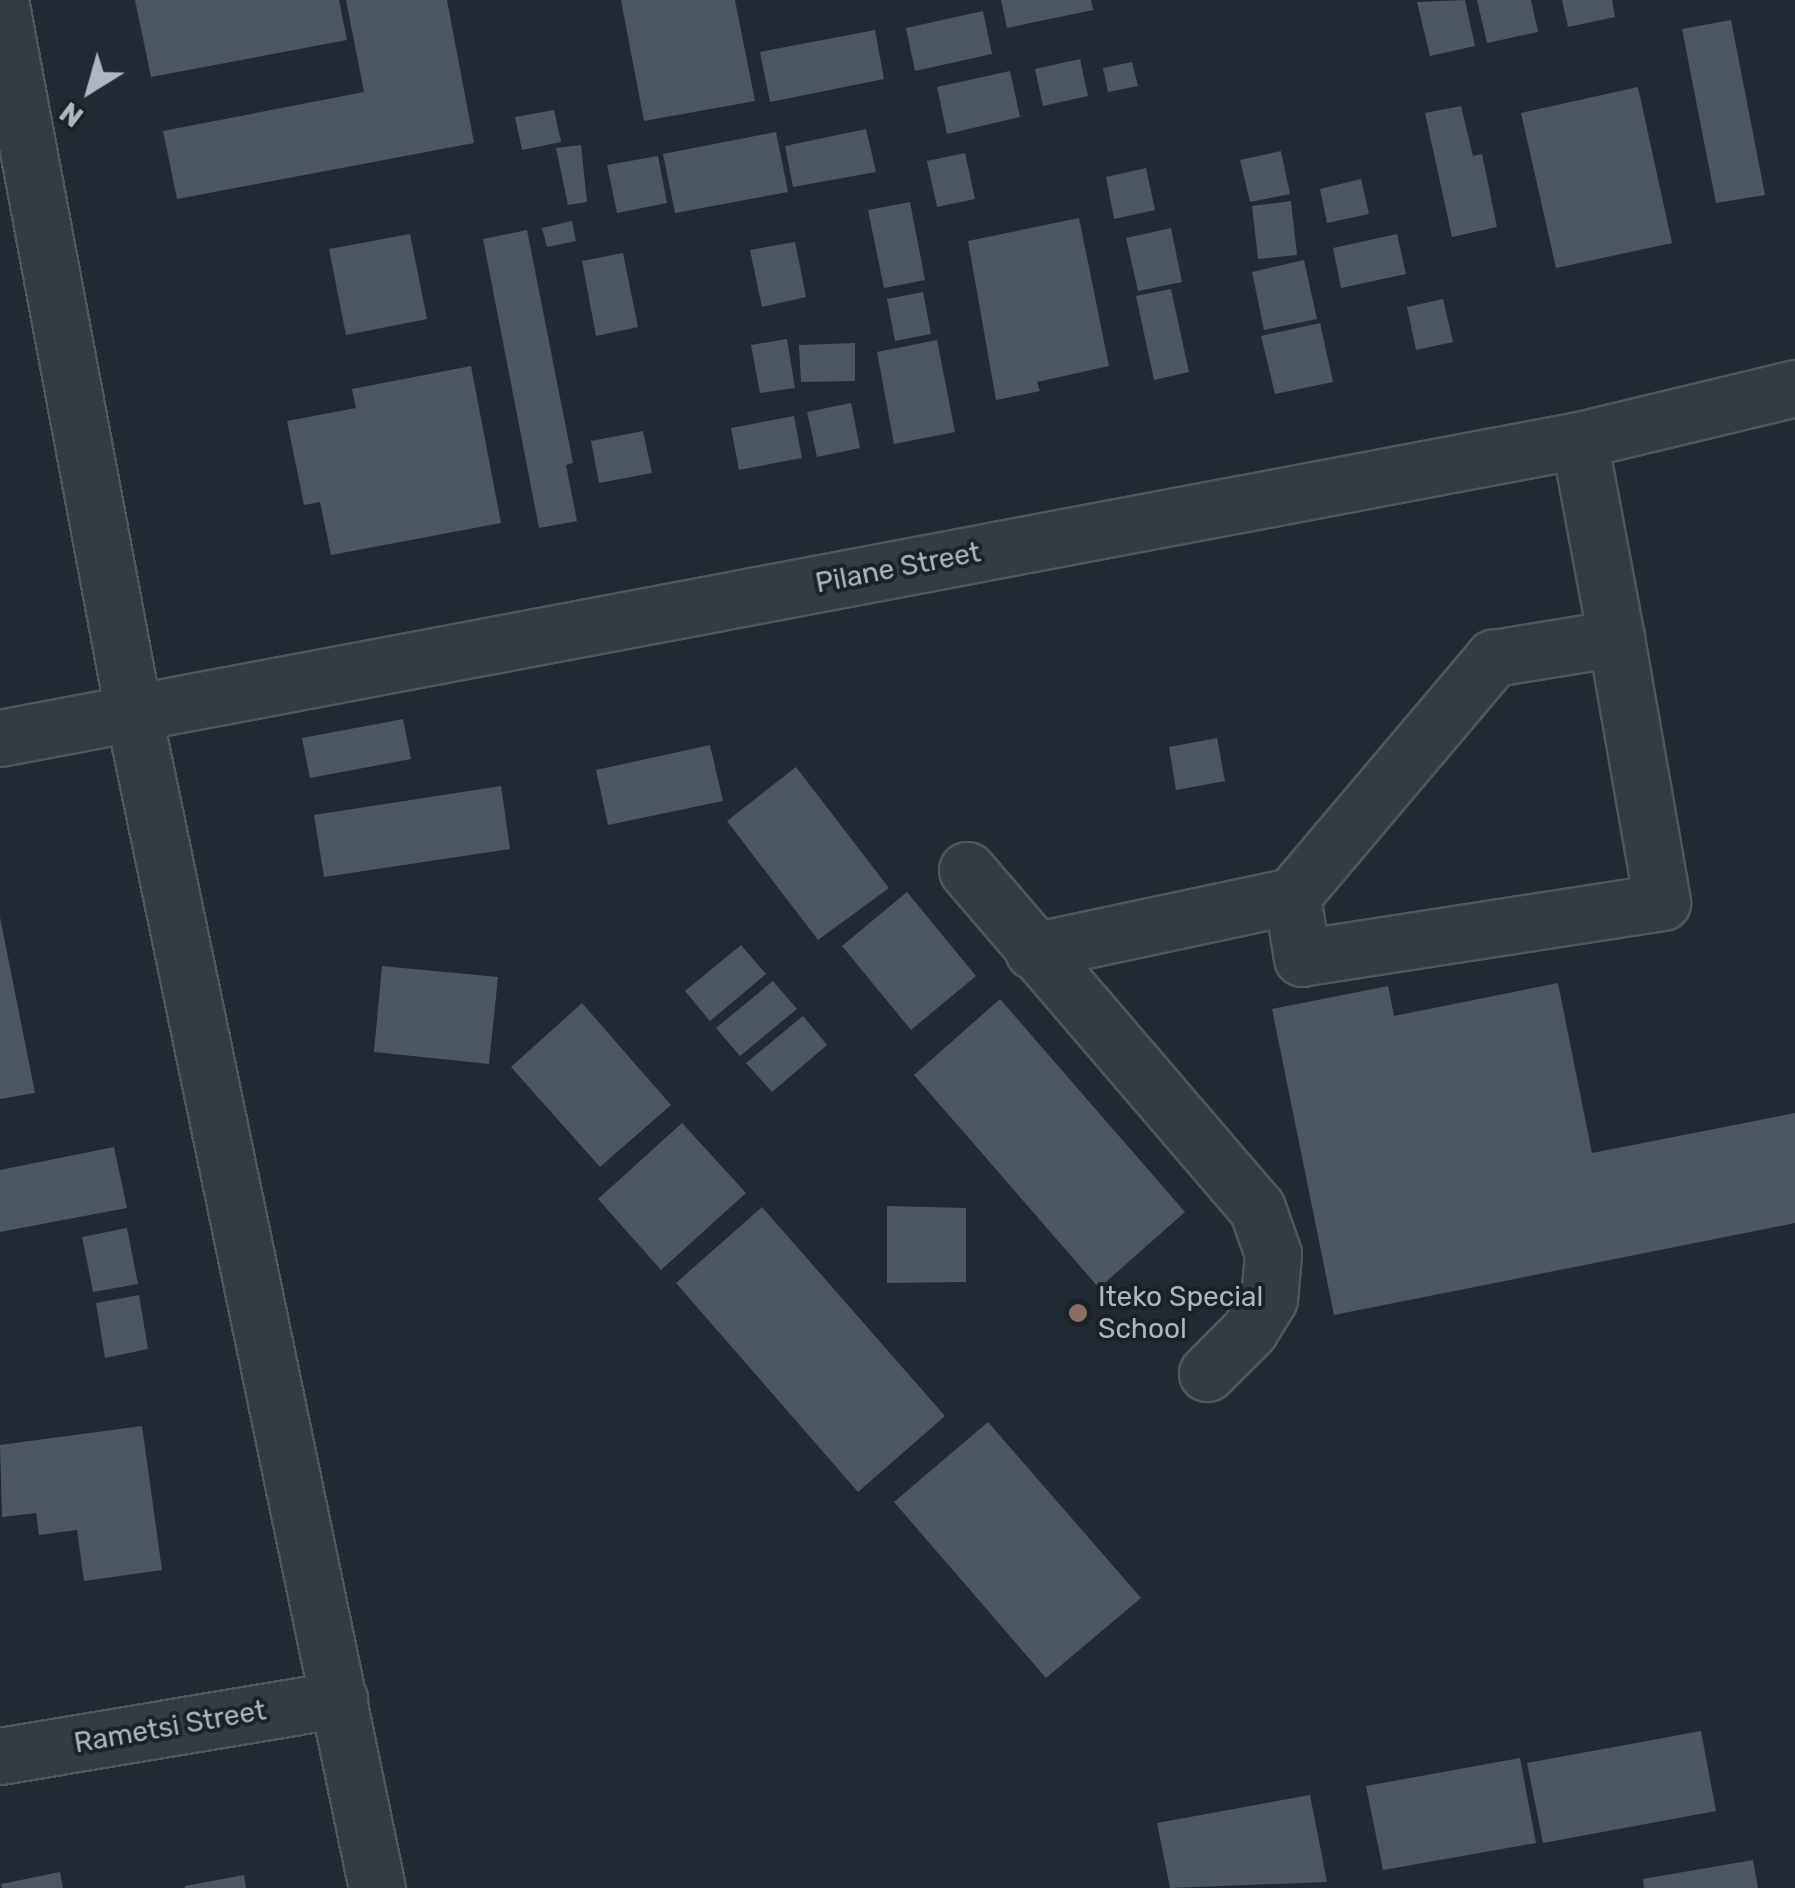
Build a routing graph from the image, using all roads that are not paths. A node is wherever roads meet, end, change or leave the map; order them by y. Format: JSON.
{"nodes":[{"id":1,"x":0,"y":0,"type":"edge"},
{"id":2,"x":1795,"y":388,"type":"edge"},
{"id":3,"x":1579,"y":440,"type":"junction"},
{"id":4,"x":1616,"y":638,"type":"junction"},
{"id":5,"x":134,"y":711,"type":"junction"},
{"id":6,"x":0,"y":738,"type":"edge"},
{"id":7,"x":966,"y":870,"type":"dead end"},
{"id":8,"x":1292,"y":896,"type":"junction"},
{"id":9,"x":1034,"y":951,"type":"junction"},
{"id":10,"x":1207,"y":1372,"type":"dead end"},
{"id":11,"x":339,"y":1699,"type":"junction"},
{"id":12,"x":0,"y":1756,"type":"edge"},
{"id":13,"x":378,"y":1888,"type":"edge"}],
"edges":[{"from":1,"to":5,"type":"street"},
{"from":2,"to":3,"type":"street","name":"Pilane Street"},
{"from":3,"to":4,"type":"street"},
{"from":3,"to":5,"type":"street","name":"Pilane Street"},
{"from":4,"to":8,"type":"street"},
{"from":4,"to":8,"type":"street"},
{"from":5,"to":6,"type":"street","name":"Pilane Street"},
{"from":5,"to":11,"type":"street"},
{"from":7,"to":9,"type":"street"},
{"from":8,"to":9,"type":"street"},
{"from":9,"to":10,"type":"street"},
{"from":11,"to":12,"type":"street","name":"Rametsi Street"},
{"from":11,"to":13,"type":"street"}]}
